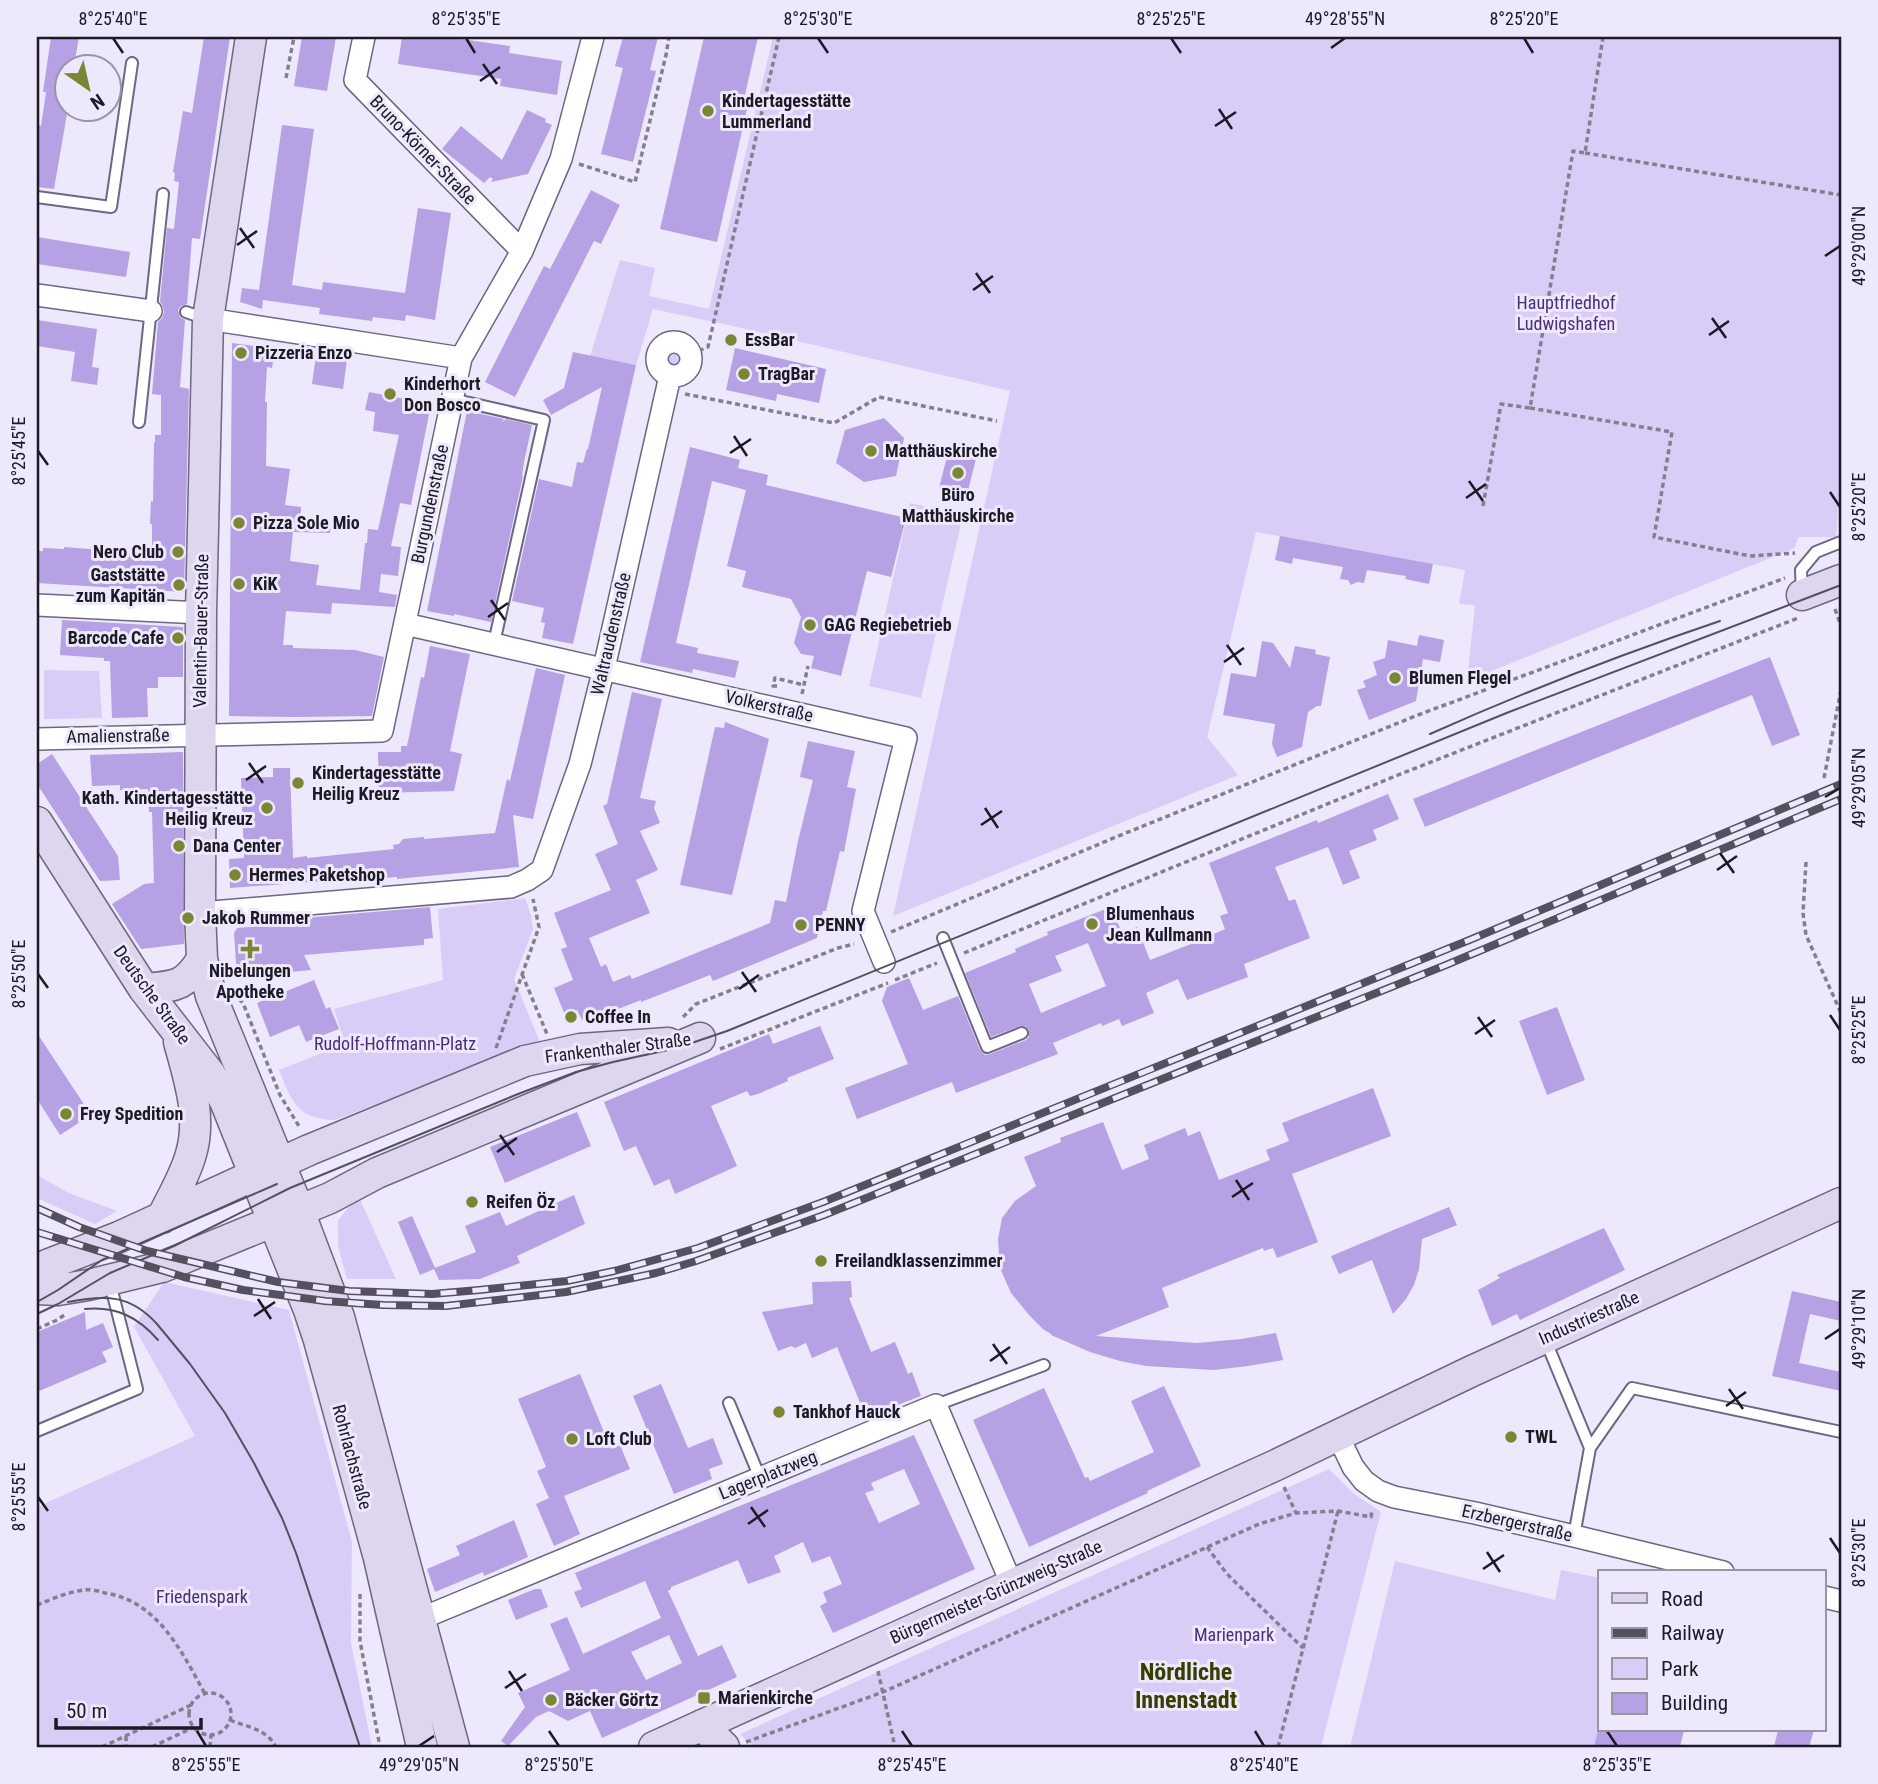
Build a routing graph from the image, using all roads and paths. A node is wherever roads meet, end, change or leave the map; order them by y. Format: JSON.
{"nodes":[{"id":1,"x":251,"y":37,"type":"edge"},
{"id":2,"x":294,"y":37,"type":"edge"},
{"id":3,"x":364,"y":37,"type":"edge"},
{"id":4,"x":593,"y":37,"type":"edge"},
{"id":5,"x":668,"y":37,"type":"edge"},
{"id":6,"x":779,"y":37,"type":"edge"},
{"id":7,"x":1602,"y":37,"type":"edge"},
{"id":8,"x":132,"y":63,"type":"dead end"},
{"id":9,"x":286,"y":78,"type":"dead end"},
{"id":10,"x":1585,"y":153,"type":"junction"},
{"id":11,"x":561,"y":159,"type":"junction"},
{"id":12,"x":163,"y":194,"type":"dead end"},
{"id":13,"x":1841,"y":195,"type":"edge"},
{"id":14,"x":37,"y":197,"type":"edge"},
{"id":15,"x":522,"y":251,"type":"junction"},
{"id":16,"x":37,"y":295,"type":"edge"},
{"id":17,"x":155,"y":311,"type":"junction"},
{"id":18,"x":197,"y":316,"type":"junction"},
{"id":19,"x":691,"y":354,"type":"junction"},
{"id":20,"x":461,"y":358,"type":"junction"},
{"id":21,"x":669,"y":383,"type":"junction"},
{"id":22,"x":452,"y":399,"type":"junction"},
{"id":23,"x":1530,"y":408,"type":"junction"},
{"id":24,"x":997,"y":421,"type":"dead end"},
{"id":25,"x":139,"y":422,"type":"dead end"},
{"id":26,"x":1483,"y":506,"type":"dead end"},
{"id":27,"x":1841,"y":542,"type":"edge"},
{"id":28,"x":1816,"y":552,"type":"junction"},
{"id":29,"x":1837,"y":592,"type":"edge"},
{"id":30,"x":1800,"y":596,"type":"junction"},
{"id":31,"x":37,"y":605,"type":"edge"},
{"id":32,"x":201,"y":613,"type":"junction"},
{"id":33,"x":405,"y":624,"type":"junction"},
{"id":34,"x":1841,"y":626,"type":"edge"},
{"id":35,"x":494,"y":643,"type":"junction"},
{"id":36,"x":808,"y":666,"type":"dead end"},
{"id":37,"x":604,"y":668,"type":"junction"},
{"id":38,"x":804,"y":685,"type":"junction"},
{"id":39,"x":783,"y":688,"type":"dead end"},
{"id":40,"x":793,"y":690,"type":"dead end"},
{"id":41,"x":1841,"y":690,"type":"edge"},
{"id":42,"x":200,"y":735,"type":"junction"},
{"id":43,"x":37,"y":739,"type":"edge"},
{"id":44,"x":1824,"y":778,"type":"dead end"},
{"id":45,"x":37,"y":822,"type":"edge"},
{"id":46,"x":1806,"y":862,"type":"dead end"},
{"id":47,"x":527,"y":880,"type":"junction"},
{"id":48,"x":200,"y":913,"type":"junction"},
{"id":49,"x":943,"y":938,"type":"dead end"},
{"id":50,"x":875,"y":939,"type":"junction"},
{"id":51,"x":951,"y":958,"type":"junction"},
{"id":52,"x":202,"y":959,"type":"junction"},
{"id":53,"x":884,"y":962,"type":"dead end"},
{"id":54,"x":522,"y":974,"type":"junction"},
{"id":55,"x":141,"y":991,"type":"junction"},
{"id":56,"x":1841,"y":1013,"type":"edge"},
{"id":57,"x":681,"y":1019,"type":"dead end"},
{"id":58,"x":177,"y":1031,"type":"junction"},
{"id":59,"x":1022,"y":1032,"type":"dead end"},
{"id":60,"x":551,"y":1042,"type":"dead end"},
{"id":61,"x":721,"y":1049,"type":"dead end"},
{"id":62,"x":495,"y":1051,"type":"dead end"},
{"id":63,"x":268,"y":1168,"type":"junction"},
{"id":64,"x":1841,"y":1203,"type":"edge"},
{"id":65,"x":287,"y":1216,"type":"junction"},
{"id":66,"x":162,"y":1218,"type":"junction"},
{"id":67,"x":37,"y":1270,"type":"edge"},
{"id":68,"x":109,"y":1280,"type":"junction"},
{"id":69,"x":37,"y":1289,"type":"edge"},
{"id":70,"x":1545,"y":1338,"type":"junction"},
{"id":71,"x":1044,"y":1364,"type":"dead end"},
{"id":72,"x":729,"y":1403,"type":"dead end"},
{"id":73,"x":936,"y":1405,"type":"junction"},
{"id":74,"x":37,"y":1432,"type":"edge"},
{"id":75,"x":1841,"y":1432,"type":"edge"},
{"id":76,"x":1338,"y":1436,"type":"junction"},
{"id":77,"x":1590,"y":1448,"type":"junction"},
{"id":78,"x":760,"y":1478,"type":"junction"},
{"id":79,"x":1378,"y":1491,"type":"junction"},
{"id":80,"x":1338,"y":1511,"type":"junction"},
{"id":81,"x":1574,"y":1536,"type":"junction"},
{"id":82,"x":1207,"y":1547,"type":"junction"},
{"id":83,"x":1715,"y":1570,"type":"edge"},
{"id":84,"x":1012,"y":1585,"type":"junction"},
{"id":85,"x":37,"y":1605,"type":"edge"},
{"id":86,"x":419,"y":1619,"type":"junction"},
{"id":87,"x":872,"y":1648,"type":"junction"},
{"id":88,"x":1303,"y":1648,"type":"junction"},
{"id":89,"x":883,"y":1692,"type":"junction"},
{"id":90,"x":205,"y":1694,"type":"junction"},
{"id":91,"x":191,"y":1705,"type":"junction"},
{"id":92,"x":230,"y":1720,"type":"junction"},
{"id":93,"x":702,"y":1725,"type":"junction"},
{"id":94,"x":194,"y":1727,"type":"junction"},
{"id":95,"x":211,"y":1734,"type":"junction"},
{"id":96,"x":126,"y":1736,"type":"junction"},
{"id":97,"x":452,"y":1738,"type":"edge"},
{"id":98,"x":734,"y":1745,"type":"edge"},
{"id":99,"x":103,"y":1747,"type":"edge"},
{"id":100,"x":126,"y":1747,"type":"edge"},
{"id":101,"x":152,"y":1747,"type":"edge"},
{"id":102,"x":210,"y":1747,"type":"edge"},
{"id":103,"x":276,"y":1747,"type":"edge"},
{"id":104,"x":422,"y":1747,"type":"edge"},
{"id":105,"x":474,"y":1747,"type":"edge"},
{"id":106,"x":654,"y":1747,"type":"edge"},
{"id":107,"x":895,"y":1747,"type":"edge"},
{"id":108,"x":1278,"y":1747,"type":"edge"}],
"edges":[{"from":1,"to":18,"type":"street","name":"Valentin-Bauer-Straße"},
{"from":2,"to":9,"type":"path"},
{"from":3,"to":15,"type":"street","name":"Bruno-Körner-Straße"},
{"from":4,"to":11,"type":"street","name":"Burgundenstraße"},
{"from":5,"to":11,"type":"path"},
{"from":6,"to":19,"type":"path"},
{"from":7,"to":10,"type":"path"},
{"from":8,"to":14,"type":"lane"},
{"from":10,"to":13,"type":"path"},
{"from":10,"to":23,"type":"path"},
{"from":11,"to":15,"type":"street","name":"Burgundenstraße"},
{"from":12,"to":17,"type":"lane"},
{"from":15,"to":20,"type":"street","name":"Burgundenstraße"},
{"from":16,"to":17,"type":"street"},
{"from":17,"to":25,"type":"lane"},
{"from":18,"to":20,"type":"street"},
{"from":18,"to":32,"type":"street","name":"Valentin-Bauer-Straße"},
{"from":19,"to":21,"type":"street"},
{"from":19,"to":21,"type":"street"},
{"from":20,"to":22,"type":"street","name":"Burgundenstraße"},
{"from":21,"to":24,"type":"path"},
{"from":21,"to":37,"type":"street","name":"Waltraudenstraße"},
{"from":22,"to":33,"type":"street","name":"Burgundenstraße"},
{"from":22,"to":35,"type":"lane"},
{"from":23,"to":26,"type":"path"},
{"from":23,"to":28,"type":"path"},
{"from":27,"to":28,"type":"lane"},
{"from":28,"to":30,"type":"lane"},
{"from":29,"to":30,"type":"street"},
{"from":29,"to":34,"type":"path"},
{"from":30,"to":50,"type":"path"},
{"from":30,"to":51,"type":"path"},
{"from":31,"to":32,"type":"street"},
{"from":32,"to":42,"type":"street","name":"Valentin-Bauer-Straße"},
{"from":33,"to":35,"type":"street","name":"Volkerstraße"},
{"from":33,"to":42,"type":"street","name":"Burgundenstraße"},
{"from":35,"to":37,"type":"street","name":"Volkerstraße"},
{"from":36,"to":38,"type":"path"},
{"from":37,"to":47,"type":"street","name":"Waltraudenstraße"},
{"from":37,"to":50,"type":"street","name":"Volkerstraße"},
{"from":38,"to":39,"type":"path"},
{"from":38,"to":40,"type":"path"},
{"from":41,"to":44,"type":"path"},
{"from":42,"to":43,"type":"street","name":"Amalienstraße"},
{"from":42,"to":48,"type":"street","name":"Valentin-Bauer-Straße"},
{"from":45,"to":55,"type":"street","name":"Deutsche Straße"},
{"from":46,"to":56,"type":"path"},
{"from":47,"to":48,"type":"street"},
{"from":47,"to":54,"type":"path"},
{"from":48,"to":52,"type":"street","name":"Valentin-Bauer-Straße"},
{"from":49,"to":51,"type":"lane"},
{"from":50,"to":53,"type":"street","name":"Volkerstraße"},
{"from":50,"to":57,"type":"path"},
{"from":51,"to":59,"type":"lane"},
{"from":51,"to":61,"type":"path"},
{"from":52,"to":55,"type":"street"},
{"from":52,"to":63,"type":"street","name":"Valentin-Bauer-Straße"},
{"from":54,"to":60,"type":"path"},
{"from":54,"to":62,"type":"path"},
{"from":55,"to":58,"type":"street","name":"Deutsche Straße"},
{"from":58,"to":63,"type":"street","name":"Deutsche Straße"},
{"from":58,"to":66,"type":"street"},
{"from":63,"to":65,"type":"street","name":"Valentin-Bauer-Straße"},
{"from":63,"to":65,"type":"street","name":"Frankenthaler Straße"},
{"from":63,"to":66,"type":"street","name":"Frankenthaler Straße"},
{"from":64,"to":70,"type":"street","name":"Industriestraße"},
{"from":65,"to":68,"type":"street","name":"Frankenthaler Straße"},
{"from":65,"to":86,"type":"street","name":"Rohrlachstraße"},
{"from":65,"to":104,"type":"street","name":"Rohrlachstraße"},
{"from":66,"to":67,"type":"street","name":"Frankenthaler Straße"},
{"from":68,"to":69,"type":"street","name":"Frankenthaler Straße"},
{"from":68,"to":74,"type":"lane"},
{"from":70,"to":76,"type":"street","name":"Industriestraße"},
{"from":70,"to":77,"type":"lane"},
{"from":71,"to":73,"type":"lane"},
{"from":72,"to":78,"type":"lane"},
{"from":73,"to":78,"type":"street","name":"Lagerplatzweg"},
{"from":73,"to":84,"type":"street"},
{"from":75,"to":77,"type":"lane"},
{"from":76,"to":79,"type":"street","name":"Erzbergerstraße"},
{"from":76,"to":84,"type":"street","name":"Bürgermeister-Grünzweig-Straße"},
{"from":77,"to":81,"type":"lane"},
{"from":78,"to":86,"type":"street","name":"Lagerplatzweg"},
{"from":79,"to":80,"type":"path"},
{"from":79,"to":81,"type":"street","name":"Erzbergerstraße"},
{"from":80,"to":82,"type":"path"},
{"from":80,"to":88,"type":"path"},
{"from":81,"to":83,"type":"street","name":"Erzbergerstraße"},
{"from":82,"to":88,"type":"path"},
{"from":82,"to":89,"type":"path"},
{"from":84,"to":87,"type":"street","name":"Bürgermeister-Grünzweig-Straße"},
{"from":85,"to":90,"type":"path"},
{"from":86,"to":97,"type":"street","name":"Rohrlachstraße"},
{"from":87,"to":89,"type":"path"},
{"from":87,"to":93,"type":"street","name":"Bürgermeister-Grünzweig-Straße"},
{"from":88,"to":108,"type":"path"},
{"from":89,"to":98,"type":"path"},
{"from":89,"to":107,"type":"path"},
{"from":90,"to":91,"type":"path"},
{"from":90,"to":92,"type":"path"},
{"from":91,"to":94,"type":"path"},
{"from":91,"to":96,"type":"path"},
{"from":92,"to":95,"type":"path"},
{"from":92,"to":103,"type":"path"},
{"from":93,"to":98,"type":"street"},
{"from":93,"to":106,"type":"street","name":"Bürgermeister-Grünzweig-Straße"},
{"from":94,"to":95,"type":"path"},
{"from":94,"to":101,"type":"path"},
{"from":95,"to":102,"type":"path"},
{"from":96,"to":99,"type":"path"},
{"from":96,"to":100,"type":"path"},
{"from":97,"to":105,"type":"street"}]}
